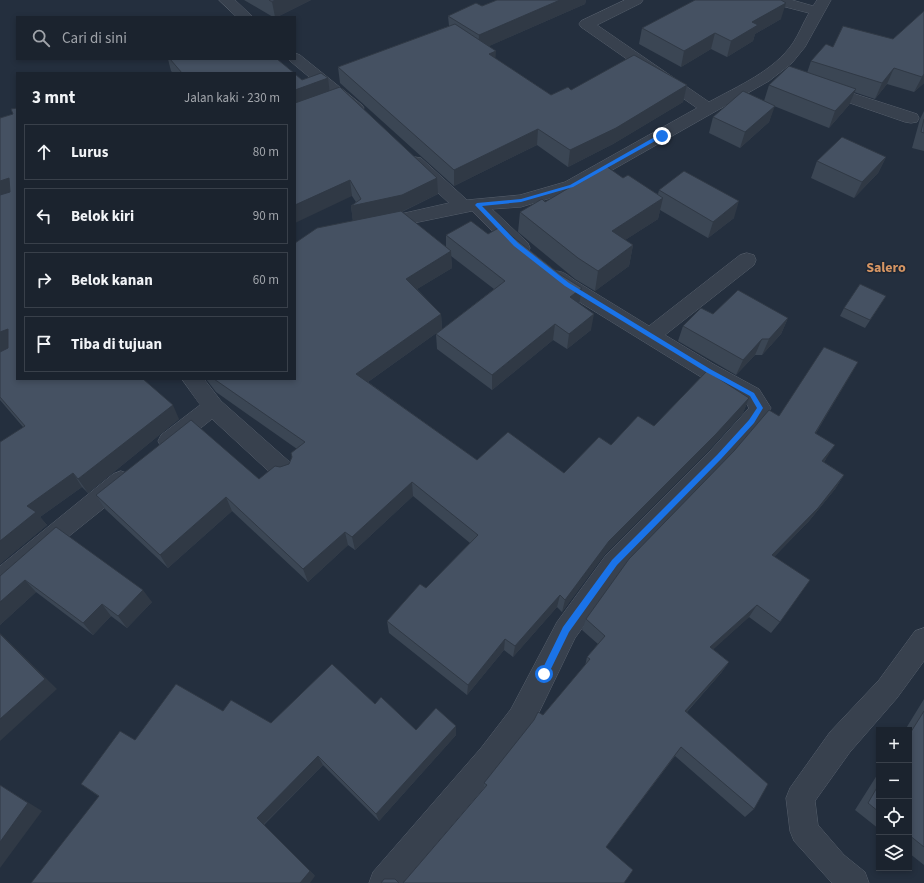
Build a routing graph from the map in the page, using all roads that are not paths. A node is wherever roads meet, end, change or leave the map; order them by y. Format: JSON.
{"nodes":[{"id":1,"x":226,"y":0,"type":"edge"},
{"id":2,"x":636,"y":0,"type":"edge"},
{"id":3,"x":774,"y":0,"type":"edge"},
{"id":4,"x":821,"y":5,"type":"edge"},
{"id":5,"x":245,"y":16,"type":"edge"},
{"id":6,"x":296,"y":59,"type":"edge"},
{"id":7,"x":808,"y":84,"type":"edge"},
{"id":8,"x":344,"y":96,"type":"junction"},
{"id":9,"x":323,"y":104,"type":"edge"},
{"id":10,"x":708,"y":108,"type":"junction"},
{"id":11,"x":366,"y":117,"type":"edge"},
{"id":12,"x":910,"y":118,"type":"dead end"},
{"id":13,"x":406,"y":154,"type":"edge"},
{"id":14,"x":470,"y":206,"type":"junction"},
{"id":15,"x":366,"y":227,"type":"edge"},
{"id":16,"x":747,"y":260,"type":"dead end"},
{"id":17,"x":650,"y":336,"type":"junction"},
{"id":18,"x":193,"y":380,"type":"edge"},
{"id":19,"x":213,"y":407,"type":"junction"},
{"id":20,"x":153,"y":455,"type":"edge"},
{"id":21,"x":134,"y":470,"type":"edge"},
{"id":22,"x":284,"y":471,"type":"edge"},
{"id":23,"x":0,"y":581,"type":"edge"},
{"id":24,"x":924,"y":640,"type":"edge"},
{"id":25,"x":384,"y":883,"type":"edge"},
{"id":26,"x":854,"y":883,"type":"edge"}],
"edges":[{"from":1,"to":5,"type":"street"},
{"from":2,"to":10,"type":"street"},
{"from":3,"to":4,"type":"street"},
{"from":4,"to":10,"type":"street"},
{"from":6,"to":8,"type":"street"},
{"from":7,"to":12,"type":"street"},
{"from":8,"to":9,"type":"street"},
{"from":8,"to":11,"type":"street"},
{"from":10,"to":14,"type":"street"},
{"from":13,"to":14,"type":"street"},
{"from":14,"to":15,"type":"street"},
{"from":14,"to":17,"type":"street"},
{"from":16,"to":17,"type":"street"},
{"from":17,"to":25,"type":"street"},
{"from":18,"to":19,"type":"street"},
{"from":19,"to":20,"type":"street"},
{"from":19,"to":22,"type":"street"},
{"from":21,"to":23,"type":"street"},
{"from":24,"to":26,"type":"street"}]}
